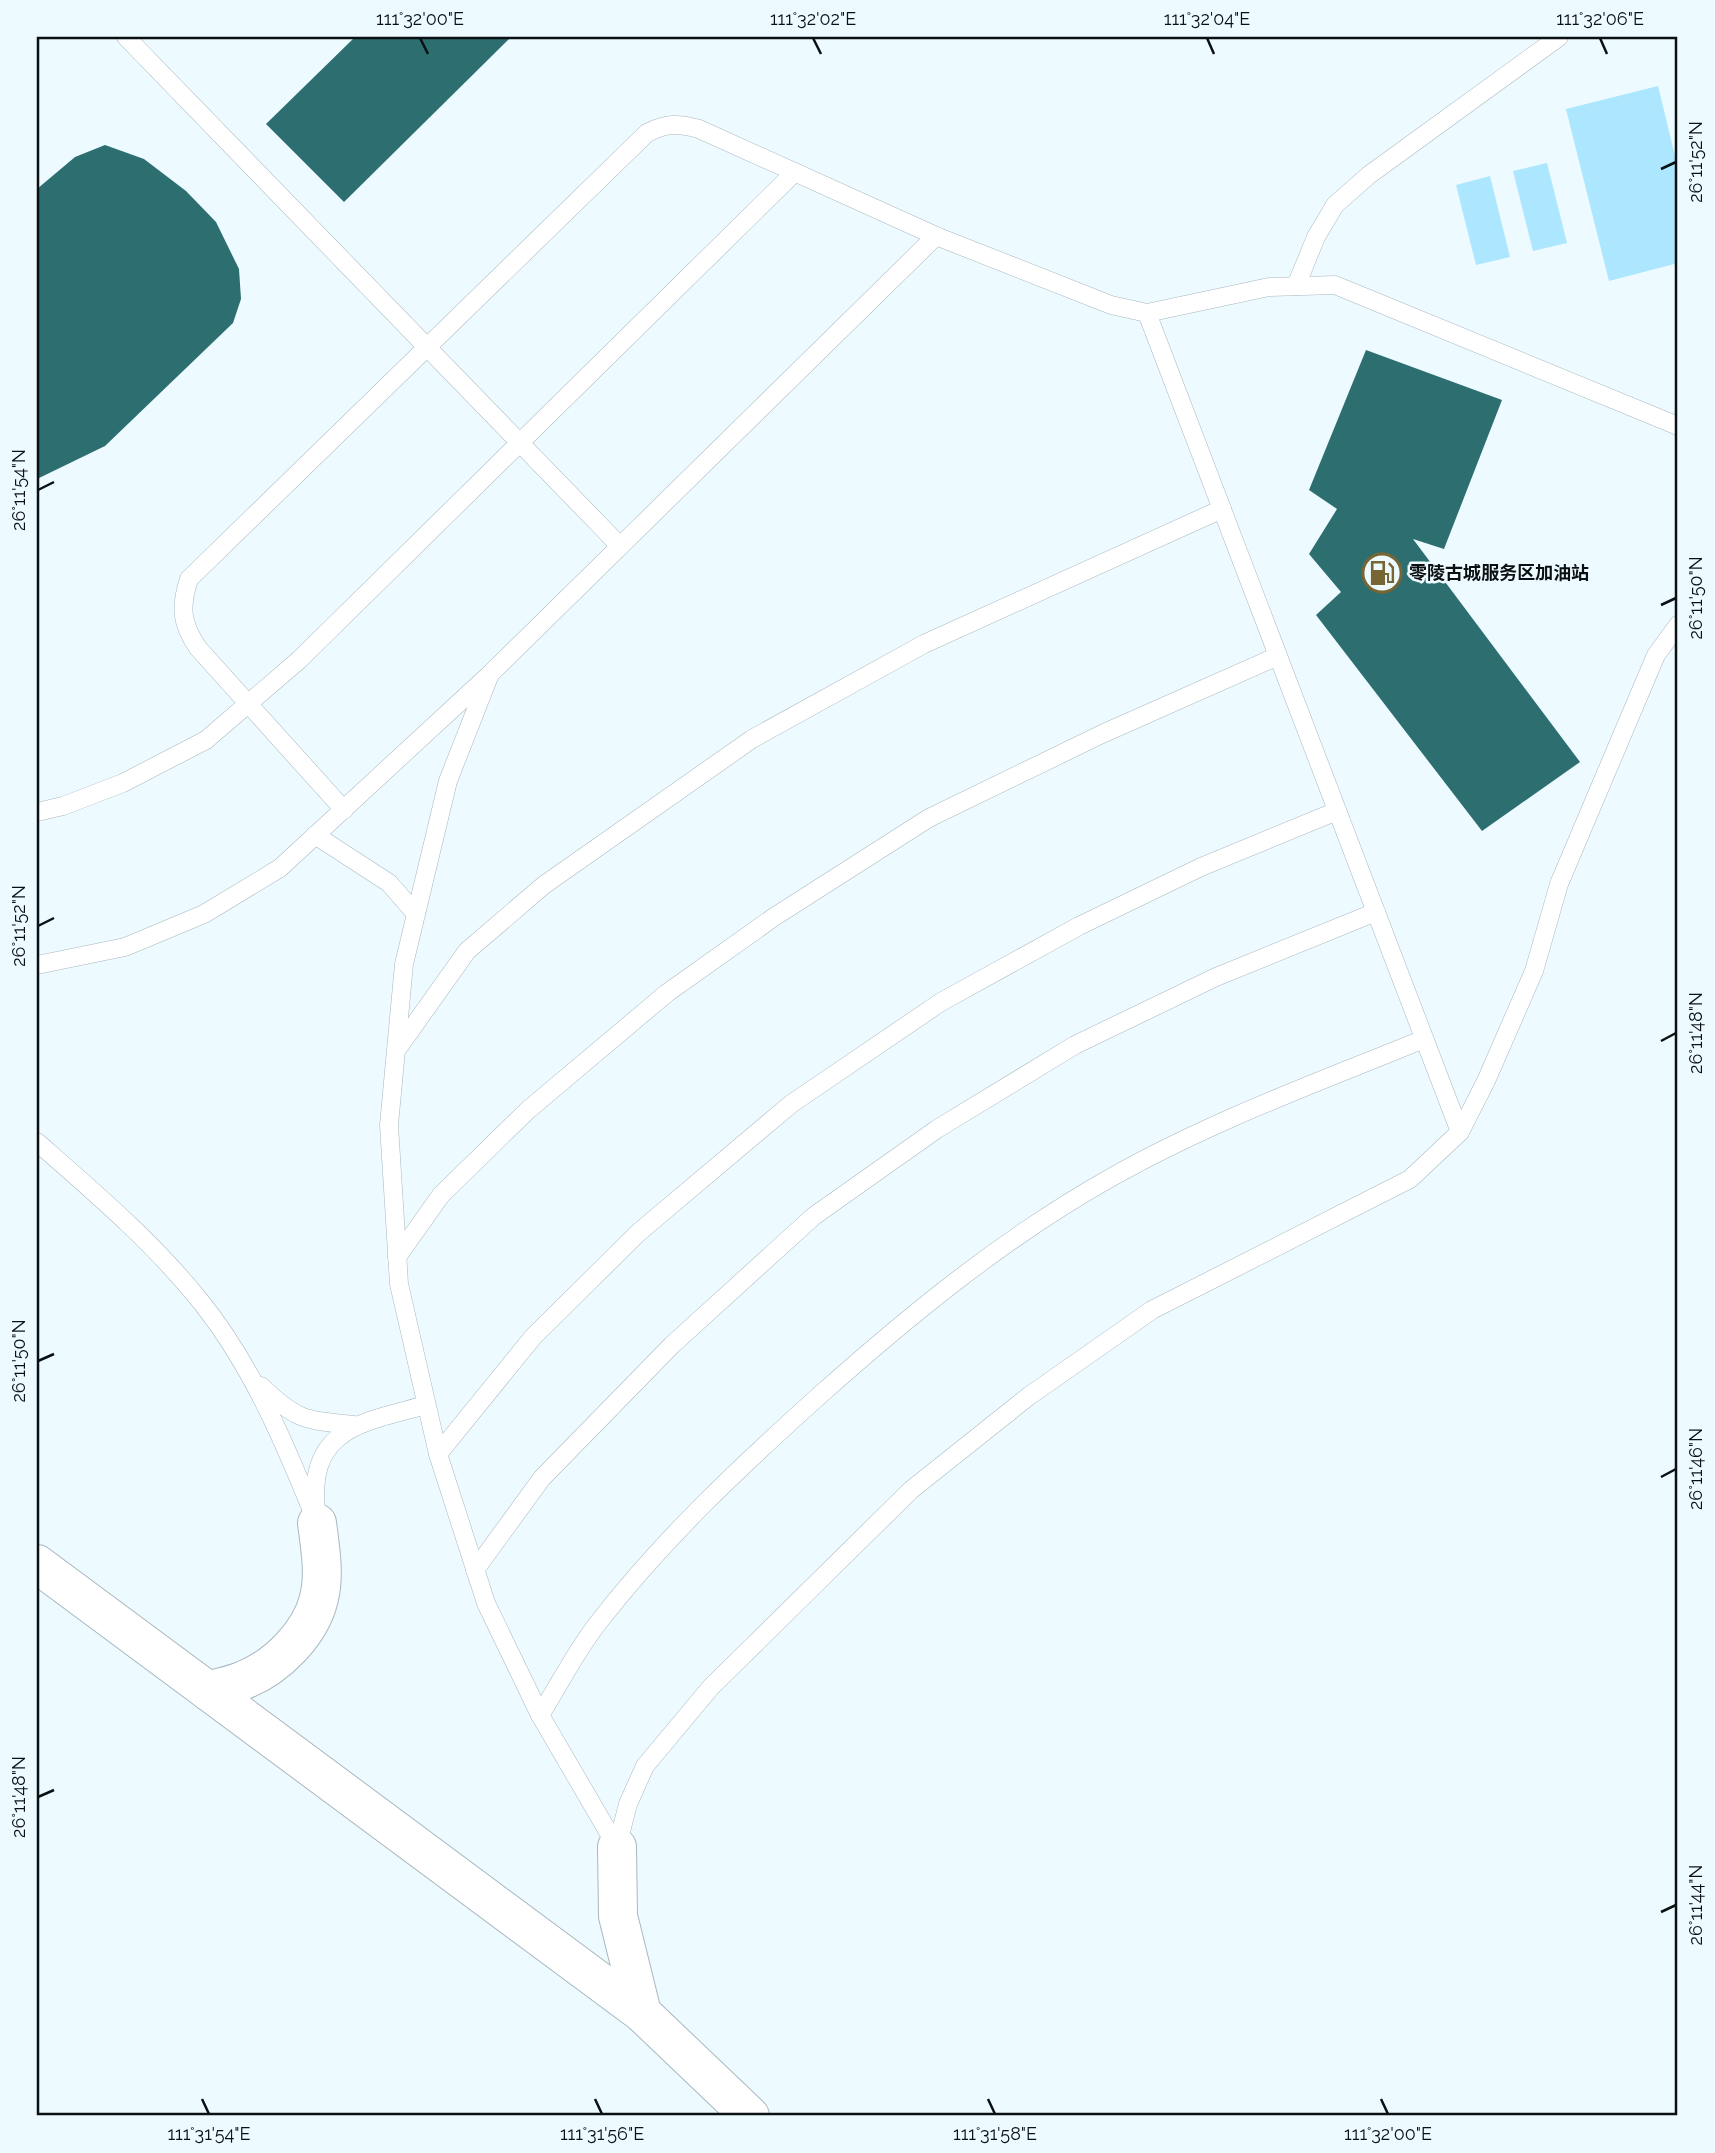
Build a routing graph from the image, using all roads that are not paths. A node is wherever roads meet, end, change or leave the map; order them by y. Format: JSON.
{"nodes":[{"id":1,"x":126,"y":37,"type":"edge"},
{"id":2,"x":1559,"y":37,"type":"edge"},
{"id":3,"x":795,"y":172,"type":"junction"},
{"id":4,"x":936,"y":236,"type":"junction"},
{"id":5,"x":1296,"y":286,"type":"junction"},
{"id":6,"x":1147,"y":313,"type":"junction"},
{"id":7,"x":426,"y":346,"type":"junction"},
{"id":8,"x":1678,"y":426,"type":"edge"},
{"id":9,"x":520,"y":444,"type":"junction"},
{"id":10,"x":1222,"y":509,"type":"junction"},
{"id":11,"x":620,"y":546,"type":"junction"},
{"id":12,"x":1678,"y":625,"type":"edge"},
{"id":13,"x":1278,"y":656,"type":"junction"},
{"id":14,"x":490,"y":674,"type":"junction"},
{"id":15,"x":248,"y":704,"type":"junction"},
{"id":16,"x":344,"y":810,"type":"junction"},
{"id":17,"x":1338,"y":811,"type":"junction"},
{"id":18,"x":37,"y":812,"type":"edge"},
{"id":19,"x":316,"y":835,"type":"junction"},
{"id":20,"x":1376,"y":912,"type":"junction"},
{"id":21,"x":416,"y":914,"type":"junction"},
{"id":22,"x":37,"y":965,"type":"edge"},
{"id":23,"x":1424,"y":1038,"type":"junction"},
{"id":24,"x":396,"y":1051,"type":"junction"},
{"id":25,"x":1460,"y":1132,"type":"junction"},
{"id":26,"x":37,"y":1142,"type":"edge"},
{"id":27,"x":397,"y":1257,"type":"junction"},
{"id":28,"x":250,"y":1374,"type":"junction"},
{"id":29,"x":426,"y":1405,"type":"junction"},
{"id":30,"x":354,"y":1425,"type":"junction"},
{"id":31,"x":438,"y":1454,"type":"junction"},
{"id":32,"x":317,"y":1523,"type":"junction"},
{"id":33,"x":37,"y":1564,"type":"edge"},
{"id":34,"x":475,"y":1570,"type":"junction"},
{"id":35,"x":208,"y":1691,"type":"junction"},
{"id":36,"x":540,"y":1715,"type":"junction"},
{"id":37,"x":617,"y":1847,"type":"junction"},
{"id":38,"x":642,"y":2013,"type":"junction"},
{"id":39,"x":750,"y":2116,"type":"edge"}],
"edges":[{"from":1,"to":7,"type":"lane"},
{"from":2,"to":5,"type":"lane"},
{"from":3,"to":4,"type":"lane"},
{"from":3,"to":7,"type":"lane"},
{"from":3,"to":9,"type":"lane"},
{"from":4,"to":6,"type":"lane"},
{"from":4,"to":11,"type":"lane"},
{"from":5,"to":6,"type":"lane"},
{"from":5,"to":8,"type":"lane"},
{"from":6,"to":10,"type":"lane"},
{"from":7,"to":9,"type":"lane"},
{"from":7,"to":15,"type":"lane"},
{"from":9,"to":11,"type":"lane"},
{"from":9,"to":15,"type":"lane"},
{"from":10,"to":13,"type":"lane"},
{"from":10,"to":24,"type":"lane"},
{"from":11,"to":14,"type":"lane"},
{"from":12,"to":25,"type":"lane"},
{"from":13,"to":17,"type":"lane"},
{"from":13,"to":27,"type":"lane"},
{"from":14,"to":16,"type":"lane"},
{"from":14,"to":21,"type":"lane"},
{"from":15,"to":16,"type":"lane"},
{"from":15,"to":18,"type":"lane"},
{"from":16,"to":19,"type":"lane"},
{"from":17,"to":20,"type":"lane"},
{"from":17,"to":31,"type":"lane"},
{"from":19,"to":21,"type":"lane"},
{"from":19,"to":22,"type":"lane"},
{"from":20,"to":23,"type":"lane"},
{"from":20,"to":34,"type":"lane"},
{"from":21,"to":24,"type":"lane"},
{"from":23,"to":25,"type":"lane"},
{"from":23,"to":36,"type":"lane"},
{"from":24,"to":27,"type":"lane"},
{"from":25,"to":37,"type":"lane"},
{"from":26,"to":28,"type":"lane"},
{"from":27,"to":29,"type":"lane"},
{"from":28,"to":30,"type":"lane"},
{"from":28,"to":32,"type":"lane"},
{"from":29,"to":30,"type":"lane"},
{"from":29,"to":31,"type":"lane"},
{"from":30,"to":32,"type":"lane"},
{"from":31,"to":34,"type":"lane"},
{"from":32,"to":35,"type":"highway"},
{"from":33,"to":35,"type":"highway"},
{"from":34,"to":36,"type":"lane"},
{"from":35,"to":38,"type":"highway"},
{"from":36,"to":37,"type":"lane"},
{"from":37,"to":38,"type":"highway"},
{"from":38,"to":39,"type":"highway"}]}
